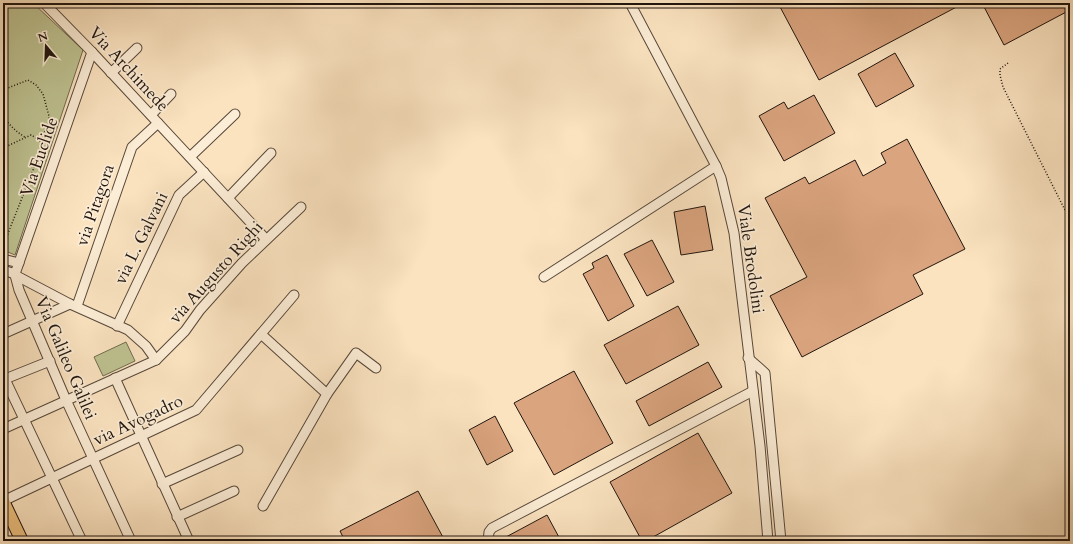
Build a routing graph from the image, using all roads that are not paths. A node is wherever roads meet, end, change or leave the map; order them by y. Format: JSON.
{"nodes":[{"id":1,"x":44,"y":3,"type":"edge"},
{"id":2,"x":630,"y":3,"type":"edge"},
{"id":3,"x":137,"y":48,"type":"dead end"},
{"id":4,"x":92,"y":52,"type":"junction"},
{"id":5,"x":111,"y":73,"type":"junction"},
{"id":6,"x":171,"y":94,"type":"dead end"},
{"id":7,"x":235,"y":114,"type":"dead end"},
{"id":8,"x":150,"y":115,"type":"junction"},
{"id":9,"x":158,"y":123,"type":"junction"},
{"id":10,"x":271,"y":153,"type":"dead end"},
{"id":11,"x":190,"y":157,"type":"junction"},
{"id":12,"x":716,"y":166,"type":"junction"},
{"id":13,"x":204,"y":172,"type":"junction"},
{"id":14,"x":228,"y":198,"type":"junction"},
{"id":15,"x":300,"y":207,"type":"dead end"},
{"id":16,"x":265,"y":240,"type":"junction"},
{"id":17,"x":3,"y":259,"type":"edge"},
{"id":18,"x":18,"y":263,"type":"junction"},
{"id":19,"x":3,"y":270,"type":"edge"},
{"id":20,"x":15,"y":274,"type":"junction"},
{"id":21,"x":544,"y":277,"type":"dead end"},
{"id":22,"x":294,"y":295,"type":"dead end"},
{"id":23,"x":73,"y":305,"type":"junction"},
{"id":24,"x":32,"y":321,"type":"junction"},
{"id":25,"x":117,"y":326,"type":"junction"},
{"id":26,"x":3,"y":334,"type":"edge"},
{"id":27,"x":261,"y":334,"type":"junction"},
{"id":28,"x":748,"y":358,"type":"junction"},
{"id":29,"x":156,"y":360,"type":"junction"},
{"id":30,"x":50,"y":361,"type":"junction"},
{"id":31,"x":376,"y":368,"type":"dead end"},
{"id":32,"x":4,"y":377,"type":"edge"},
{"id":33,"x":115,"y":378,"type":"junction"},
{"id":34,"x":753,"y":391,"type":"junction"},
{"id":35,"x":327,"y":394,"type":"junction"},
{"id":36,"x":66,"y":400,"type":"junction"},
{"id":37,"x":24,"y":419,"type":"junction"},
{"id":38,"x":3,"y":429,"type":"edge"},
{"id":39,"x":141,"y":436,"type":"junction"},
{"id":40,"x":238,"y":450,"type":"dead end"},
{"id":41,"x":93,"y":458,"type":"junction"},
{"id":42,"x":51,"y":478,"type":"junction"},
{"id":43,"x":162,"y":484,"type":"junction"},
{"id":44,"x":234,"y":491,"type":"dead end"},
{"id":45,"x":3,"y":501,"type":"edge"},
{"id":46,"x":263,"y":506,"type":"dead end"},
{"id":47,"x":177,"y":517,"type":"junction"},
{"id":48,"x":22,"y":541,"type":"edge"},
{"id":49,"x":82,"y":541,"type":"edge"},
{"id":50,"x":131,"y":541,"type":"edge"},
{"id":51,"x":189,"y":541,"type":"edge"},
{"id":52,"x":488,"y":541,"type":"edge"},
{"id":53,"x":768,"y":541,"type":"edge"},
{"id":54,"x":781,"y":541,"type":"edge"}],
"edges":[{"from":1,"to":4,"type":"street","name":"Via Archimede"},
{"from":2,"to":12,"type":"street","name":"Viale Brodolini"},
{"from":3,"to":5,"type":"street"},
{"from":4,"to":5,"type":"street","name":"Via Archimede"},
{"from":4,"to":18,"type":"street","name":"Via Euclide"},
{"from":5,"to":8,"type":"street","name":"Via Archimede"},
{"from":6,"to":8,"type":"street"},
{"from":7,"to":11,"type":"street"},
{"from":8,"to":9,"type":"street","name":"Via Archimede"},
{"from":9,"to":11,"type":"street","name":"Via Archimede"},
{"from":9,"to":23,"type":"street","name":"via Pitagora"},
{"from":10,"to":14,"type":"street"},
{"from":11,"to":13,"type":"street","name":"Via Archimede"},
{"from":12,"to":21,"type":"street"},
{"from":12,"to":28,"type":"street","name":"Viale Brodolini"},
{"from":13,"to":14,"type":"street","name":"Via Archimede"},
{"from":13,"to":25,"type":"street","name":"via L. Galvani"},
{"from":14,"to":16,"type":"street","name":"Via Archimede"},
{"from":15,"to":16,"type":"street","name":"via Augusto Righi"},
{"from":16,"to":29,"type":"street","name":"via Augusto Righi"},
{"from":17,"to":18,"type":"street"},
{"from":18,"to":20,"type":"street","name":"Via Euclide"},
{"from":19,"to":20,"type":"street"},
{"from":20,"to":23,"type":"street"},
{"from":20,"to":24,"type":"street","name":"Via Galileo Galilei"},
{"from":22,"to":27,"type":"street","name":"via Avogadro"},
{"from":23,"to":24,"type":"street"},
{"from":23,"to":25,"type":"street"},
{"from":24,"to":26,"type":"street"},
{"from":24,"to":30,"type":"street","name":"Via Galileo Galilei"},
{"from":25,"to":29,"type":"street"},
{"from":27,"to":35,"type":"street"},
{"from":27,"to":39,"type":"street","name":"via Avogadro"},
{"from":28,"to":34,"type":"street","name":"Viale Brodolini"},
{"from":28,"to":54,"type":"street"},
{"from":29,"to":33,"type":"street"},
{"from":30,"to":32,"type":"street"},
{"from":30,"to":36,"type":"street","name":"Via Galileo Galilei"},
{"from":31,"to":35,"type":"street"},
{"from":32,"to":37,"type":"street"},
{"from":33,"to":36,"type":"street"},
{"from":33,"to":39,"type":"street"},
{"from":34,"to":52,"type":"street"},
{"from":34,"to":53,"type":"street","name":"Viale Brodolini"},
{"from":35,"to":46,"type":"street"},
{"from":36,"to":37,"type":"street"},
{"from":36,"to":41,"type":"street","name":"Via Galileo Galilei"},
{"from":37,"to":38,"type":"street"},
{"from":37,"to":42,"type":"street"},
{"from":39,"to":41,"type":"street","name":"via Avogadro"},
{"from":39,"to":43,"type":"street"},
{"from":40,"to":43,"type":"street"},
{"from":41,"to":42,"type":"street","name":"via Avogadro"},
{"from":41,"to":50,"type":"street","name":"Via Galileo Galilei"},
{"from":42,"to":45,"type":"street","name":"via Avogadro"},
{"from":42,"to":49,"type":"street"},
{"from":43,"to":47,"type":"street"},
{"from":44,"to":47,"type":"street"},
{"from":45,"to":48,"type":"main road"},
{"from":47,"to":51,"type":"street"}]}
